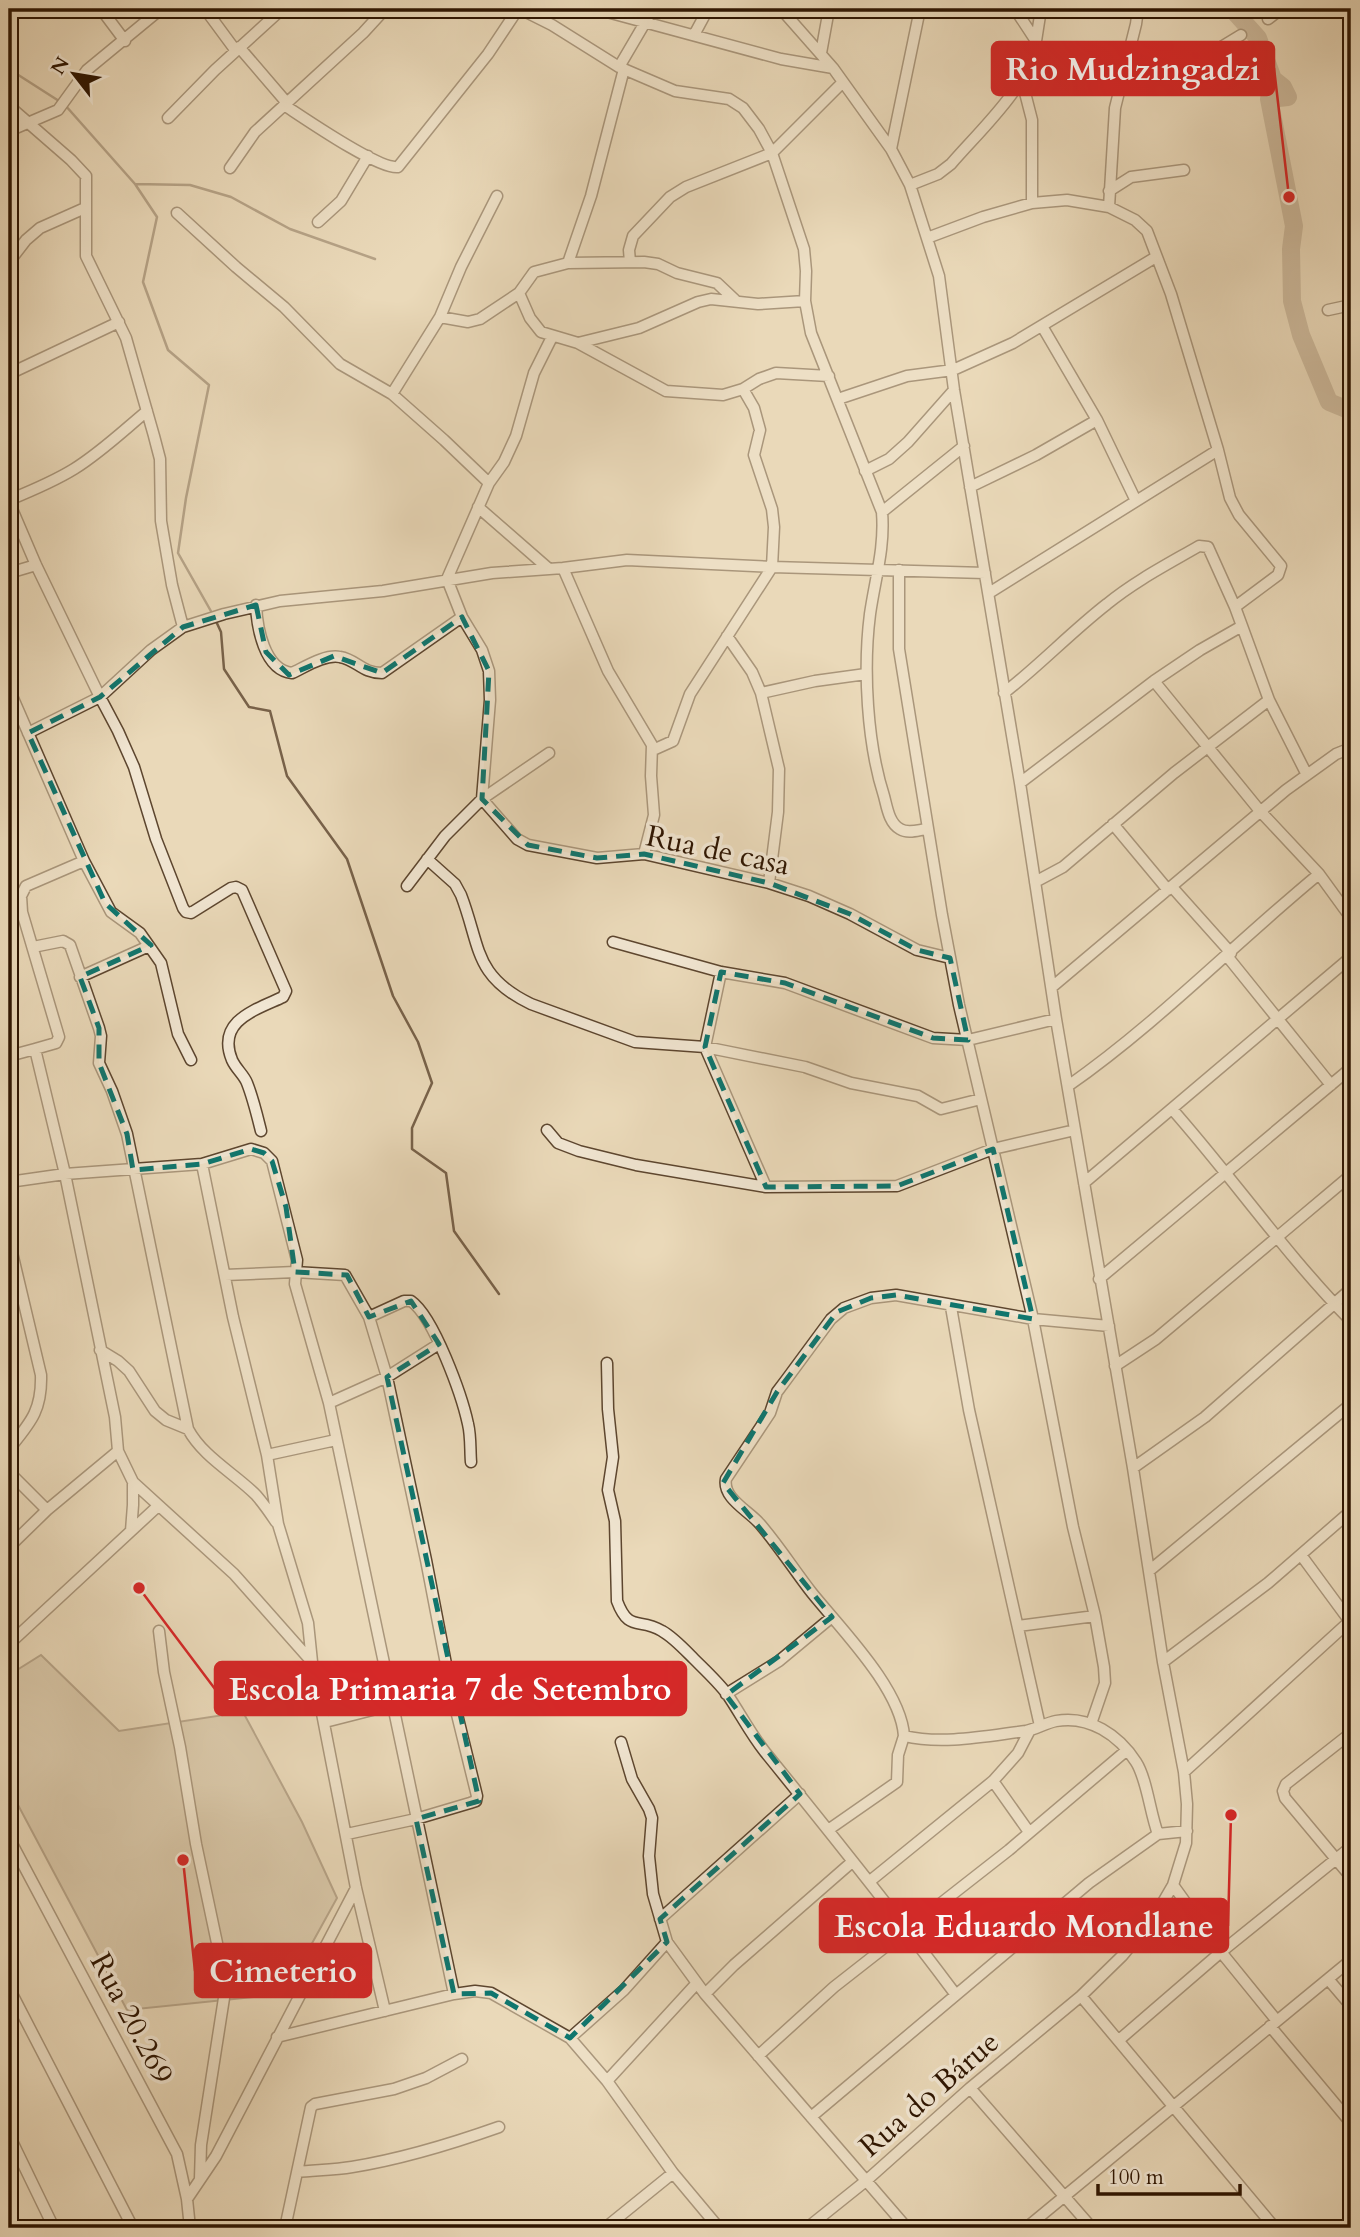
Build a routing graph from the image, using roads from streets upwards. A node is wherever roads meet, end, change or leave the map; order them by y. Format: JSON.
{"nodes":[{"id":1,"x":101,"y":9,"type":"edge"},
{"id":2,"x":161,"y":9,"type":"edge"},
{"id":3,"x":205,"y":9,"type":"edge"},
{"id":4,"x":282,"y":9,"type":"edge"},
{"id":5,"x":385,"y":9,"type":"edge"},
{"id":6,"x":519,"y":9,"type":"edge"},
{"id":7,"x":596,"y":9,"type":"edge"},
{"id":8,"x":653,"y":9,"type":"edge"},
{"id":9,"x":708,"y":9,"type":"edge"},
{"id":10,"x":781,"y":9,"type":"edge"},
{"id":11,"x":829,"y":9,"type":"edge"},
{"id":12,"x":919,"y":9,"type":"edge"},
{"id":13,"x":1015,"y":9,"type":"edge"},
{"id":14,"x":1041,"y":9,"type":"edge"},
{"id":15,"x":1138,"y":9,"type":"edge"},
{"id":16,"x":1281,"y":9,"type":"edge"},
{"id":17,"x":1268,"y":19,"type":"dead end"},
{"id":18,"x":644,"y":22,"type":"junction"},
{"id":19,"x":1241,"y":35,"type":"dead end"},
{"id":20,"x":694,"y":36,"type":"junction"},
{"id":21,"x":125,"y":41,"type":"junction"},
{"id":22,"x":1036,"y":41,"type":"junction"},
{"id":23,"x":238,"y":49,"type":"junction"},
{"id":24,"x":821,"y":53,"type":"junction"},
{"id":25,"x":1126,"y":61,"type":"junction"},
{"id":26,"x":621,"y":68,"type":"junction"},
{"id":27,"x":833,"y":68,"type":"junction"},
{"id":28,"x":1023,"y":81,"type":"junction"},
{"id":29,"x":843,"y":82,"type":"junction"},
{"id":30,"x":286,"y":104,"type":"junction"},
{"id":31,"x":9,"y":106,"type":"edge"},
{"id":32,"x":168,"y":118,"type":"dead end"},
{"id":33,"x":26,"y":122,"type":"junction"},
{"id":34,"x":9,"y":131,"type":"edge"},
{"id":35,"x":891,"y":149,"type":"junction"},
{"id":36,"x":772,"y":153,"type":"junction"},
{"id":37,"x":368,"y":156,"type":"junction"},
{"id":38,"x":230,"y":168,"type":"dead end"},
{"id":39,"x":1184,"y":170,"type":"dead end"},
{"id":40,"x":910,"y":185,"type":"junction"},
{"id":41,"x":1109,"y":191,"type":"junction"},
{"id":42,"x":497,"y":196,"type":"dead end"},
{"id":43,"x":1032,"y":203,"type":"junction"},
{"id":44,"x":1109,"y":207,"type":"junction"},
{"id":45,"x":85,"y":208,"type":"junction"},
{"id":46,"x":177,"y":213,"type":"dead end"},
{"id":47,"x":318,"y":222,"type":"dead end"},
{"id":48,"x":927,"y":238,"type":"junction"},
{"id":49,"x":1156,"y":257,"type":"junction"},
{"id":50,"x":9,"y":262,"type":"edge"},
{"id":51,"x":630,"y":262,"type":"junction"},
{"id":52,"x":568,"y":263,"type":"junction"},
{"id":53,"x":519,"y":293,"type":"junction"},
{"id":54,"x":735,"y":300,"type":"junction"},
{"id":55,"x":805,"y":300,"type":"junction"},
{"id":56,"x":1351,"y":305,"type":"edge"},
{"id":57,"x":1328,"y":310,"type":"dead end"},
{"id":58,"x":440,"y":317,"type":"junction"},
{"id":59,"x":119,"y":322,"type":"junction"},
{"id":60,"x":1042,"y":326,"type":"junction"},
{"id":61,"x":552,"y":337,"type":"junction"},
{"id":62,"x":578,"y":343,"type":"junction"},
{"id":63,"x":953,"y":370,"type":"junction"},
{"id":64,"x":9,"y":374,"type":"edge"},
{"id":65,"x":829,"y":376,"type":"junction"},
{"id":66,"x":743,"y":389,"type":"junction"},
{"id":67,"x":954,"y":390,"type":"junction"},
{"id":68,"x":392,"y":394,"type":"junction"},
{"id":69,"x":838,"y":399,"type":"junction"},
{"id":70,"x":147,"y":411,"type":"junction"},
{"id":71,"x":1097,"y":420,"type":"junction"},
{"id":72,"x":964,"y":446,"type":"junction"},
{"id":73,"x":1218,"y":450,"type":"junction"},
{"id":74,"x":865,"y":471,"type":"junction"},
{"id":75,"x":489,"y":483,"type":"junction"},
{"id":76,"x":970,"y":487,"type":"junction"},
{"id":77,"x":9,"y":501,"type":"edge"},
{"id":78,"x":1136,"y":501,"type":"junction"},
{"id":79,"x":478,"y":507,"type":"junction"},
{"id":80,"x":882,"y":512,"type":"junction"},
{"id":81,"x":36,"y":565,"type":"junction"},
{"id":82,"x":772,"y":567,"type":"junction"},
{"id":83,"x":563,"y":568,"type":"junction"},
{"id":84,"x":549,"y":569,"type":"junction"},
{"id":85,"x":879,"y":569,"type":"junction"},
{"id":86,"x":899,"y":570,"type":"junction"},
{"id":87,"x":9,"y":573,"type":"edge"},
{"id":88,"x":985,"y":573,"type":"junction"},
{"id":89,"x":447,"y":579,"type":"junction"},
{"id":90,"x":989,"y":593,"type":"junction"},
{"id":91,"x":256,"y":605,"type":"junction"},
{"id":92,"x":1236,"y":607,"type":"junction"},
{"id":93,"x":461,"y":617,"type":"junction"},
{"id":94,"x":1242,"y":626,"type":"junction"},
{"id":95,"x":183,"y":627,"type":"junction"},
{"id":96,"x":727,"y":636,"type":"junction"},
{"id":97,"x":866,"y":674,"type":"junction"},
{"id":98,"x":1154,"y":681,"type":"junction"},
{"id":99,"x":9,"y":689,"type":"edge"},
{"id":100,"x":761,"y":692,"type":"junction"},
{"id":101,"x":1004,"y":693,"type":"junction"},
{"id":102,"x":100,"y":697,"type":"junction"},
{"id":103,"x":1269,"y":700,"type":"junction"},
{"id":104,"x":28,"y":733,"type":"junction"},
{"id":105,"x":1207,"y":747,"type":"junction"},
{"id":106,"x":1351,"y":748,"type":"edge"},
{"id":107,"x":653,"y":750,"type":"junction"},
{"id":108,"x":549,"y":753,"type":"dead end"},
{"id":109,"x":1307,"y":775,"type":"junction"},
{"id":110,"x":1020,"y":783,"type":"junction"},
{"id":111,"x":482,"y":799,"type":"junction"},
{"id":112,"x":1260,"y":811,"type":"junction"},
{"id":113,"x":1113,"y":824,"type":"junction"},
{"id":114,"x":926,"y":829,"type":"junction"},
{"id":115,"x":644,"y":854,"type":"junction"},
{"id":116,"x":427,"y":859,"type":"junction"},
{"id":117,"x":84,"y":861,"type":"junction"},
{"id":118,"x":1319,"y":874,"type":"junction"},
{"id":119,"x":1035,"y":882,"type":"junction"},
{"id":120,"x":769,"y":883,"type":"junction"},
{"id":121,"x":407,"y":886,"type":"dead end"},
{"id":122,"x":1170,"y":888,"type":"junction"},
{"id":123,"x":22,"y":912,"type":"junction"},
{"id":124,"x":9,"y":916,"type":"edge"},
{"id":125,"x":1351,"y":918,"type":"edge"},
{"id":126,"x":613,"y":942,"type":"dead end"},
{"id":127,"x":149,"y":946,"type":"junction"},
{"id":128,"x":33,"y":947,"type":"junction"},
{"id":129,"x":1229,"y":954,"type":"junction"},
{"id":130,"x":1351,"y":957,"type":"edge"},
{"id":131,"x":950,"y":958,"type":"junction"},
{"id":132,"x":721,"y":972,"type":"junction"},
{"id":133,"x":80,"y":977,"type":"junction"},
{"id":134,"x":1052,"y":987,"type":"junction"},
{"id":135,"x":1056,"y":1019,"type":"junction"},
{"id":136,"x":1279,"y":1019,"type":"junction"},
{"id":137,"x":968,"y":1040,"type":"junction"},
{"id":138,"x":705,"y":1047,"type":"junction"},
{"id":139,"x":35,"y":1049,"type":"junction"},
{"id":140,"x":9,"y":1056,"type":"edge"},
{"id":141,"x":191,"y":1060,"type":"dead end"},
{"id":142,"x":1351,"y":1068,"type":"edge"},
{"id":143,"x":1331,"y":1085,"type":"junction"},
{"id":144,"x":1068,"y":1086,"type":"junction"},
{"id":145,"x":981,"y":1099,"type":"junction"},
{"id":146,"x":1171,"y":1109,"type":"junction"},
{"id":147,"x":547,"y":1130,"type":"dead end"},
{"id":148,"x":1075,"y":1130,"type":"junction"},
{"id":149,"x":261,"y":1131,"type":"dead end"},
{"id":150,"x":993,"y":1149,"type":"junction"},
{"id":151,"x":202,"y":1164,"type":"junction"},
{"id":152,"x":133,"y":1170,"type":"junction"},
{"id":153,"x":1227,"y":1173,"type":"junction"},
{"id":154,"x":65,"y":1174,"type":"junction"},
{"id":155,"x":1351,"y":1175,"type":"edge"},
{"id":156,"x":9,"y":1182,"type":"edge"},
{"id":157,"x":1084,"y":1182,"type":"junction"},
{"id":158,"x":766,"y":1187,"type":"junction"},
{"id":159,"x":1277,"y":1238,"type":"junction"},
{"id":160,"x":9,"y":1240,"type":"edge"},
{"id":161,"x":295,"y":1272,"type":"junction"},
{"id":162,"x":225,"y":1275,"type":"junction"},
{"id":163,"x":1099,"y":1279,"type":"junction"},
{"id":164,"x":1351,"y":1289,"type":"edge"},
{"id":165,"x":1334,"y":1303,"type":"junction"},
{"id":166,"x":951,"y":1307,"type":"junction"},
{"id":167,"x":369,"y":1317,"type":"junction"},
{"id":168,"x":1033,"y":1319,"type":"junction"},
{"id":169,"x":1351,"y":1321,"type":"edge"},
{"id":170,"x":1108,"y":1325,"type":"junction"},
{"id":171,"x":439,"y":1343,"type":"junction"},
{"id":172,"x":100,"y":1350,"type":"junction"},
{"id":173,"x":607,"y":1363,"type":"dead end"},
{"id":174,"x":1115,"y":1366,"type":"junction"},
{"id":175,"x":387,"y":1377,"type":"junction"},
{"id":176,"x":329,"y":1403,"type":"junction"},
{"id":177,"x":1351,"y":1404,"type":"edge"},
{"id":178,"x":188,"y":1429,"type":"junction"},
{"id":179,"x":336,"y":1440,"type":"junction"},
{"id":180,"x":9,"y":1449,"type":"edge"},
{"id":181,"x":118,"y":1451,"type":"junction"},
{"id":182,"x":267,"y":1455,"type":"junction"},
{"id":183,"x":471,"y":1462,"type":"dead end"},
{"id":184,"x":1133,"y":1468,"type":"junction"},
{"id":185,"x":9,"y":1472,"type":"edge"},
{"id":186,"x":132,"y":1482,"type":"junction"},
{"id":187,"x":158,"y":1506,"type":"junction"},
{"id":188,"x":47,"y":1510,"type":"junction"},
{"id":189,"x":1351,"y":1511,"type":"edge"},
{"id":190,"x":278,"y":1524,"type":"junction"},
{"id":191,"x":131,"y":1531,"type":"junction"},
{"id":192,"x":9,"y":1547,"type":"edge"},
{"id":193,"x":1301,"y":1555,"type":"junction"},
{"id":194,"x":1149,"y":1570,"type":"junction"},
{"id":195,"x":1095,"y":1616,"type":"junction"},
{"id":196,"x":832,"y":1617,"type":"junction"},
{"id":197,"x":1351,"y":1621,"type":"edge"},
{"id":198,"x":1018,"y":1626,"type":"junction"},
{"id":199,"x":159,"y":1631,"type":"dead end"},
{"id":200,"x":9,"y":1644,"type":"edge"},
{"id":201,"x":312,"y":1662,"type":"junction"},
{"id":202,"x":1163,"y":1662,"type":"junction"},
{"id":203,"x":451,"y":1690,"type":"junction"},
{"id":204,"x":726,"y":1694,"type":"junction"},
{"id":205,"x":391,"y":1703,"type":"junction"},
{"id":206,"x":325,"y":1722,"type":"junction"},
{"id":207,"x":1091,"y":1724,"type":"junction"},
{"id":208,"x":1035,"y":1728,"type":"junction"},
{"id":209,"x":1351,"y":1733,"type":"edge"},
{"id":210,"x":904,"y":1736,"type":"junction"},
{"id":211,"x":621,"y":1742,"type":"dead end"},
{"id":212,"x":1127,"y":1750,"type":"junction"},
{"id":213,"x":1184,"y":1772,"type":"junction"},
{"id":214,"x":993,"y":1782,"type":"junction"},
{"id":215,"x":800,"y":1794,"type":"junction"},
{"id":216,"x":416,"y":1819,"type":"junction"},
{"id":217,"x":828,"y":1830,"type":"junction"},
{"id":218,"x":1186,"y":1831,"type":"junction"},
{"id":219,"x":1029,"y":1832,"type":"junction"},
{"id":220,"x":347,"y":1834,"type":"junction"},
{"id":221,"x":1158,"y":1834,"type":"junction"},
{"id":222,"x":9,"y":1838,"type":"edge"},
{"id":223,"x":1351,"y":1847,"type":"edge"},
{"id":224,"x":1337,"y":1860,"type":"junction"},
{"id":225,"x":852,"y":1862,"type":"junction"},
{"id":226,"x":1351,"y":1877,"type":"edge"},
{"id":227,"x":870,"y":1881,"type":"junction"},
{"id":228,"x":1173,"y":1885,"type":"junction"},
{"id":229,"x":356,"y":1888,"type":"junction"},
{"id":230,"x":660,"y":1919,"type":"junction"},
{"id":231,"x":907,"y":1929,"type":"junction"},
{"id":232,"x":667,"y":1942,"type":"junction"},
{"id":233,"x":1221,"y":1952,"type":"junction"},
{"id":234,"x":1351,"y":1960,"type":"edge"},
{"id":235,"x":1328,"y":1979,"type":"junction"},
{"id":236,"x":696,"y":1983,"type":"junction"},
{"id":237,"x":9,"y":1988,"type":"edge"},
{"id":238,"x":454,"y":1994,"type":"junction"},
{"id":239,"x":705,"y":1994,"type":"junction"},
{"id":240,"x":956,"y":1995,"type":"junction"},
{"id":241,"x":1081,"y":1996,"type":"junction"},
{"id":242,"x":1351,"y":2006,"type":"edge"},
{"id":243,"x":385,"y":2011,"type":"junction"},
{"id":244,"x":1273,"y":2024,"type":"junction"},
{"id":245,"x":277,"y":2037,"type":"junction"},
{"id":246,"x":570,"y":2038,"type":"junction"},
{"id":247,"x":1119,"y":2040,"type":"junction"},
{"id":248,"x":758,"y":2056,"type":"junction"},
{"id":249,"x":462,"y":2059,"type":"dead end"},
{"id":250,"x":607,"y":2081,"type":"junction"},
{"id":251,"x":970,"y":2088,"type":"junction"},
{"id":252,"x":1175,"y":2105,"type":"junction"},
{"id":253,"x":811,"y":2117,"type":"junction"},
{"id":254,"x":1351,"y":2123,"type":"edge"},
{"id":255,"x":499,"y":2127,"type":"dead end"},
{"id":256,"x":9,"y":2135,"type":"edge"},
{"id":257,"x":297,"y":2172,"type":"junction"},
{"id":258,"x":673,"y":2173,"type":"junction"},
{"id":259,"x":200,"y":2179,"type":"junction"},
{"id":260,"x":867,"y":2180,"type":"junction"},
{"id":261,"x":1065,"y":2195,"type":"junction"},
{"id":262,"x":187,"y":2199,"type":"junction"},
{"id":263,"x":54,"y":2228,"type":"edge"},
{"id":264,"x":133,"y":2228,"type":"edge"},
{"id":265,"x":190,"y":2228,"type":"edge"},
{"id":266,"x":285,"y":2228,"type":"edge"},
{"id":267,"x":605,"y":2228,"type":"edge"},
{"id":268,"x":719,"y":2228,"type":"edge"},
{"id":269,"x":807,"y":2228,"type":"edge"},
{"id":270,"x":907,"y":2228,"type":"edge"},
{"id":271,"x":1026,"y":2228,"type":"edge"},
{"id":272,"x":1092,"y":2228,"type":"edge"},
{"id":273,"x":1275,"y":2228,"type":"edge"}],
"edges":[{"from":1,"to":21,"type":"street"},
{"from":2,"to":21,"type":"street"},
{"from":3,"to":23,"type":"street"},
{"from":4,"to":23,"type":"street"},
{"from":5,"to":30,"type":"street"},
{"from":6,"to":26,"type":"street"},
{"from":6,"to":37,"type":"street"},
{"from":7,"to":18,"type":"street"},
{"from":8,"to":18,"type":"street"},
{"from":9,"to":20,"type":"street"},
{"from":10,"to":24,"type":"street","name":"Rua do Bárue"},
{"from":11,"to":24,"type":"street"},
{"from":12,"to":35,"type":"street"},
{"from":13,"to":22,"type":"street"},
{"from":14,"to":22,"type":"street"},
{"from":15,"to":25,"type":"street"},
{"from":16,"to":17,"type":"street"},
{"from":18,"to":20,"type":"street"},
{"from":18,"to":26,"type":"street"},
{"from":19,"to":25,"type":"street"},
{"from":20,"to":27,"type":"street"},
{"from":21,"to":33,"type":"street"},
{"from":22,"to":28,"type":"street"},
{"from":23,"to":30,"type":"street"},
{"from":23,"to":32,"type":"street"},
{"from":24,"to":27,"type":"street","name":"Rua do Bárue"},
{"from":25,"to":41,"type":"street"},
{"from":26,"to":36,"type":"street"},
{"from":26,"to":52,"type":"street"},
{"from":27,"to":29,"type":"street","name":"Rua do Bárue"},
{"from":28,"to":40,"type":"street"},
{"from":28,"to":43,"type":"street"},
{"from":29,"to":35,"type":"street","name":"Rua do Bárue"},
{"from":29,"to":36,"type":"street"},
{"from":30,"to":37,"type":"street"},
{"from":30,"to":38,"type":"street"},
{"from":31,"to":33,"type":"street"},
{"from":33,"to":34,"type":"street"},
{"from":33,"to":45,"type":"street"},
{"from":35,"to":40,"type":"street","name":"Rua do Bárue"},
{"from":36,"to":51,"type":"street"},
{"from":36,"to":55,"type":"street"},
{"from":37,"to":47,"type":"street"},
{"from":39,"to":41,"type":"street"},
{"from":40,"to":48,"type":"street","name":"Rua do Bárue"},
{"from":41,"to":44,"type":"street"},
{"from":42,"to":58,"type":"street"},
{"from":43,"to":44,"type":"street"},
{"from":43,"to":48,"type":"street"},
{"from":44,"to":49,"type":"street"},
{"from":45,"to":50,"type":"street"},
{"from":45,"to":59,"type":"street"},
{"from":46,"to":68,"type":"street"},
{"from":48,"to":63,"type":"street","name":"Rua do Bárue"},
{"from":49,"to":60,"type":"street"},
{"from":49,"to":73,"type":"street"},
{"from":51,"to":52,"type":"street"},
{"from":51,"to":54,"type":"street"},
{"from":52,"to":53,"type":"street"},
{"from":53,"to":58,"type":"street"},
{"from":53,"to":61,"type":"street"},
{"from":54,"to":55,"type":"street"},
{"from":54,"to":62,"type":"street"},
{"from":55,"to":65,"type":"street"},
{"from":56,"to":57,"type":"street"},
{"from":58,"to":68,"type":"street"},
{"from":59,"to":64,"type":"street"},
{"from":59,"to":70,"type":"street"},
{"from":60,"to":63,"type":"street"},
{"from":60,"to":71,"type":"street"},
{"from":61,"to":62,"type":"street"},
{"from":61,"to":75,"type":"street"},
{"from":62,"to":66,"type":"street"},
{"from":63,"to":67,"type":"street","name":"Rua do Bárue"},
{"from":63,"to":69,"type":"street"},
{"from":65,"to":66,"type":"street"},
{"from":65,"to":69,"type":"street"},
{"from":66,"to":82,"type":"street"},
{"from":67,"to":72,"type":"street","name":"Rua do Bárue"},
{"from":67,"to":74,"type":"street"},
{"from":68,"to":75,"type":"street"},
{"from":69,"to":74,"type":"street"},
{"from":70,"to":77,"type":"street"},
{"from":70,"to":95,"type":"street"},
{"from":71,"to":76,"type":"street"},
{"from":71,"to":78,"type":"street"},
{"from":72,"to":76,"type":"street","name":"Rua do Bárue"},
{"from":72,"to":80,"type":"street"},
{"from":73,"to":78,"type":"street"},
{"from":73,"to":92,"type":"street"},
{"from":74,"to":80,"type":"street"},
{"from":75,"to":79,"type":"street"},
{"from":76,"to":88,"type":"street","name":"Rua do Bárue"},
{"from":77,"to":81,"type":"street"},
{"from":78,"to":90,"type":"street"},
{"from":79,"to":84,"type":"street"},
{"from":79,"to":89,"type":"street"},
{"from":80,"to":85,"type":"street"},
{"from":81,"to":87,"type":"street"},
{"from":81,"to":102,"type":"street"},
{"from":82,"to":83,"type":"street"},
{"from":82,"to":85,"type":"street"},
{"from":82,"to":96,"type":"street"},
{"from":83,"to":84,"type":"street"},
{"from":83,"to":107,"type":"street"},
{"from":84,"to":89,"type":"street"},
{"from":85,"to":86,"type":"street"},
{"from":85,"to":97,"type":"street"},
{"from":86,"to":88,"type":"street"},
{"from":86,"to":114,"type":"street"},
{"from":88,"to":90,"type":"street","name":"Rua do Bárue"},
{"from":89,"to":91,"type":"street"},
{"from":89,"to":93,"type":"street"},
{"from":90,"to":101,"type":"street","name":"Rua do Bárue"},
{"from":91,"to":93,"type":"street"},
{"from":91,"to":95,"type":"street"},
{"from":92,"to":94,"type":"street"},
{"from":92,"to":101,"type":"street"},
{"from":93,"to":111,"type":"street"},
{"from":94,"to":98,"type":"street"},
{"from":94,"to":103,"type":"street"},
{"from":95,"to":102,"type":"street"},
{"from":96,"to":100,"type":"street"},
{"from":96,"to":107,"type":"street"},
{"from":97,"to":100,"type":"street"},
{"from":97,"to":114,"type":"street"},
{"from":98,"to":105,"type":"street"},
{"from":98,"to":110,"type":"street"},
{"from":99,"to":104,"type":"street"},
{"from":100,"to":120,"type":"street"},
{"from":101,"to":110,"type":"street","name":"Rua do Bárue"},
{"from":102,"to":104,"type":"street"},
{"from":102,"to":149,"type":"street"},
{"from":103,"to":105,"type":"street"},
{"from":103,"to":109,"type":"street"},
{"from":104,"to":117,"type":"street"},
{"from":105,"to":112,"type":"street"},
{"from":105,"to":113,"type":"street"},
{"from":106,"to":109,"type":"street"},
{"from":107,"to":115,"type":"street"},
{"from":108,"to":111,"type":"street"},
{"from":109,"to":112,"type":"street"},
{"from":110,"to":119,"type":"street","name":"Rua do Bárue"},
{"from":111,"to":115,"type":"street","name":"Rua de casa"},
{"from":111,"to":116,"type":"street"},
{"from":112,"to":118,"type":"street"},
{"from":112,"to":122,"type":"street"},
{"from":113,"to":119,"type":"street"},
{"from":113,"to":122,"type":"street"},
{"from":114,"to":131,"type":"street"},
{"from":115,"to":120,"type":"street","name":"Rua de casa"},
{"from":116,"to":121,"type":"street"},
{"from":116,"to":138,"type":"street"},
{"from":117,"to":123,"type":"street"},
{"from":117,"to":127,"type":"street"},
{"from":118,"to":125,"type":"street"},
{"from":118,"to":129,"type":"street"},
{"from":119,"to":134,"type":"street","name":"Rua do Bárue"},
{"from":120,"to":131,"type":"street","name":"Rua de casa"},
{"from":122,"to":129,"type":"street"},
{"from":122,"to":134,"type":"street"},
{"from":123,"to":124,"type":"street"},
{"from":123,"to":128,"type":"street"},
{"from":126,"to":132,"type":"street"},
{"from":127,"to":133,"type":"street"},
{"from":127,"to":141,"type":"street"},
{"from":128,"to":133,"type":"street"},
{"from":128,"to":139,"type":"street"},
{"from":129,"to":136,"type":"street"},
{"from":129,"to":144,"type":"street"},
{"from":130,"to":136,"type":"street"},
{"from":131,"to":137,"type":"street"},
{"from":132,"to":137,"type":"street"},
{"from":132,"to":138,"type":"street"},
{"from":133,"to":152,"type":"street"},
{"from":134,"to":135,"type":"street","name":"Rua do Bárue"},
{"from":135,"to":137,"type":"street"},
{"from":135,"to":144,"type":"street","name":"Rua do Bárue"},
{"from":136,"to":143,"type":"street"},
{"from":136,"to":146,"type":"street"},
{"from":137,"to":145,"type":"street"},
{"from":138,"to":145,"type":"street"},
{"from":138,"to":158,"type":"street"},
{"from":139,"to":140,"type":"street"},
{"from":139,"to":154,"type":"street"},
{"from":142,"to":143,"type":"street"},
{"from":143,"to":153,"type":"street"},
{"from":144,"to":148,"type":"street","name":"Rua do Bárue"},
{"from":145,"to":150,"type":"street"},
{"from":146,"to":153,"type":"street"},
{"from":146,"to":157,"type":"street"},
{"from":147,"to":158,"type":"street"},
{"from":148,"to":150,"type":"street"},
{"from":148,"to":157,"type":"street","name":"Rua do Bárue"},
{"from":150,"to":158,"type":"street"},
{"from":150,"to":168,"type":"street"},
{"from":151,"to":152,"type":"street"},
{"from":151,"to":161,"type":"street"},
{"from":151,"to":162,"type":"street"},
{"from":152,"to":154,"type":"street"},
{"from":152,"to":178,"type":"street"},
{"from":153,"to":159,"type":"street"},
{"from":153,"to":163,"type":"street"},
{"from":154,"to":156,"type":"street"},
{"from":154,"to":172,"type":"street"},
{"from":155,"to":159,"type":"street"},
{"from":157,"to":163,"type":"street","name":"Rua do Bárue"},
{"from":159,"to":165,"type":"street"},
{"from":159,"to":174,"type":"street"},
{"from":160,"to":180,"type":"street"},
{"from":161,"to":162,"type":"street"},
{"from":161,"to":167,"type":"street"},
{"from":161,"to":176,"type":"street"},
{"from":162,"to":182,"type":"street"},
{"from":163,"to":170,"type":"street","name":"Rua do Bárue"},
{"from":164,"to":165,"type":"street"},
{"from":165,"to":169,"type":"street"},
{"from":165,"to":184,"type":"street"},
{"from":166,"to":168,"type":"street"},
{"from":166,"to":196,"type":"street"},
{"from":166,"to":198,"type":"street"},
{"from":167,"to":171,"type":"street"},
{"from":167,"to":175,"type":"street"},
{"from":168,"to":170,"type":"street"},
{"from":168,"to":195,"type":"street"},
{"from":170,"to":174,"type":"street","name":"Rua do Bárue"},
{"from":171,"to":175,"type":"street"},
{"from":171,"to":183,"type":"street"},
{"from":172,"to":178,"type":"street"},
{"from":172,"to":181,"type":"street"},
{"from":173,"to":204,"type":"street"},
{"from":174,"to":184,"type":"street","name":"Rua do Bárue"},
{"from":175,"to":176,"type":"street"},
{"from":175,"to":203,"type":"street"},
{"from":176,"to":179,"type":"street"},
{"from":177,"to":194,"type":"street"},
{"from":178,"to":190,"type":"street"},
{"from":179,"to":182,"type":"street"},
{"from":179,"to":205,"type":"street"},
{"from":181,"to":186,"type":"street"},
{"from":181,"to":188,"type":"street"},
{"from":182,"to":190,"type":"street"},
{"from":184,"to":194,"type":"street","name":"Rua do Bárue"},
{"from":185,"to":188,"type":"street"},
{"from":186,"to":187,"type":"street"},
{"from":186,"to":191,"type":"street"},
{"from":187,"to":191,"type":"street"},
{"from":187,"to":201,"type":"street"},
{"from":188,"to":192,"type":"street"},
{"from":189,"to":193,"type":"street"},
{"from":190,"to":201,"type":"street"},
{"from":191,"to":200,"type":"street"},
{"from":193,"to":197,"type":"street"},
{"from":193,"to":202,"type":"street"},
{"from":194,"to":202,"type":"street","name":"Rua do Bárue"},
{"from":195,"to":198,"type":"street"},
{"from":195,"to":207,"type":"street"},
{"from":196,"to":204,"type":"street"},
{"from":196,"to":210,"type":"street"},
{"from":197,"to":213,"type":"street"},
{"from":198,"to":208,"type":"street"},
{"from":199,"to":259,"type":"street"},
{"from":201,"to":206,"type":"street"},
{"from":202,"to":213,"type":"street","name":"Rua do Bárue"},
{"from":203,"to":205,"type":"street"},
{"from":203,"to":216,"type":"street"},
{"from":204,"to":215,"type":"street"},
{"from":205,"to":206,"type":"street"},
{"from":205,"to":216,"type":"street"},
{"from":206,"to":220,"type":"street"},
{"from":207,"to":208,"type":"street"},
{"from":207,"to":212,"type":"street"},
{"from":208,"to":210,"type":"street"},
{"from":208,"to":214,"type":"street"},
{"from":209,"to":224,"type":"street"},
{"from":210,"to":217,"type":"street"},
{"from":211,"to":230,"type":"street"},
{"from":212,"to":219,"type":"street"},
{"from":212,"to":221,"type":"street"},
{"from":213,"to":218,"type":"street","name":"Rua do Bárue"},
{"from":214,"to":219,"type":"street"},
{"from":214,"to":227,"type":"street"},
{"from":215,"to":217,"type":"street"},
{"from":215,"to":230,"type":"street"},
{"from":216,"to":220,"type":"street"},
{"from":216,"to":238,"type":"street"},
{"from":217,"to":225,"type":"street"},
{"from":218,"to":221,"type":"street"},
{"from":218,"to":228,"type":"street","name":"Rua do Bárue"},
{"from":219,"to":231,"type":"street"},
{"from":220,"to":229,"type":"street"},
{"from":221,"to":240,"type":"street"},
{"from":222,"to":262,"type":"street","name":"Rua 20.269"},
{"from":223,"to":224,"type":"street"},
{"from":224,"to":226,"type":"street"},
{"from":224,"to":233,"type":"street"},
{"from":225,"to":227,"type":"street"},
{"from":225,"to":239,"type":"street"},
{"from":227,"to":231,"type":"street"},
{"from":228,"to":233,"type":"street"},
{"from":228,"to":241,"type":"street","name":"Rua do Bárue"},
{"from":229,"to":243,"type":"street"},
{"from":229,"to":245,"type":"street"},
{"from":230,"to":232,"type":"street"},
{"from":231,"to":240,"type":"street"},
{"from":231,"to":248,"type":"street"},
{"from":232,"to":236,"type":"street"},
{"from":232,"to":246,"type":"street"},
{"from":233,"to":244,"type":"street"},
{"from":233,"to":247,"type":"street"},
{"from":234,"to":235,"type":"street"},
{"from":235,"to":242,"type":"street"},
{"from":235,"to":244,"type":"street"},
{"from":236,"to":239,"type":"street"},
{"from":236,"to":250,"type":"street"},
{"from":237,"to":264,"type":"street"},
{"from":238,"to":243,"type":"street"},
{"from":238,"to":246,"type":"street"},
{"from":239,"to":248,"type":"street"},
{"from":240,"to":253,"type":"street"},
{"from":241,"to":247,"type":"street"},
{"from":241,"to":251,"type":"street","name":"Rua do Bárue"},
{"from":243,"to":245,"type":"street"},
{"from":244,"to":252,"type":"street"},
{"from":244,"to":254,"type":"street"},
{"from":245,"to":259,"type":"street"},
{"from":246,"to":250,"type":"street"},
{"from":247,"to":252,"type":"street"},
{"from":248,"to":253,"type":"street"},
{"from":249,"to":257,"type":"street"},
{"from":250,"to":258,"type":"street"},
{"from":251,"to":260,"type":"street","name":"Rua do Bárue"},
{"from":251,"to":261,"type":"street"},
{"from":252,"to":261,"type":"street"},
{"from":252,"to":273,"type":"street"},
{"from":253,"to":260,"type":"street"},
{"from":255,"to":257,"type":"street"},
{"from":256,"to":263,"type":"street"},
{"from":257,"to":266,"type":"street"},
{"from":258,"to":267,"type":"street"},
{"from":258,"to":268,"type":"street"},
{"from":259,"to":262,"type":"street"},
{"from":260,"to":269,"type":"street","name":"Rua do Bárue"},
{"from":260,"to":270,"type":"street"},
{"from":261,"to":271,"type":"street"},
{"from":261,"to":272,"type":"street"},
{"from":262,"to":265,"type":"street","name":"Rua 20.269"}]}
